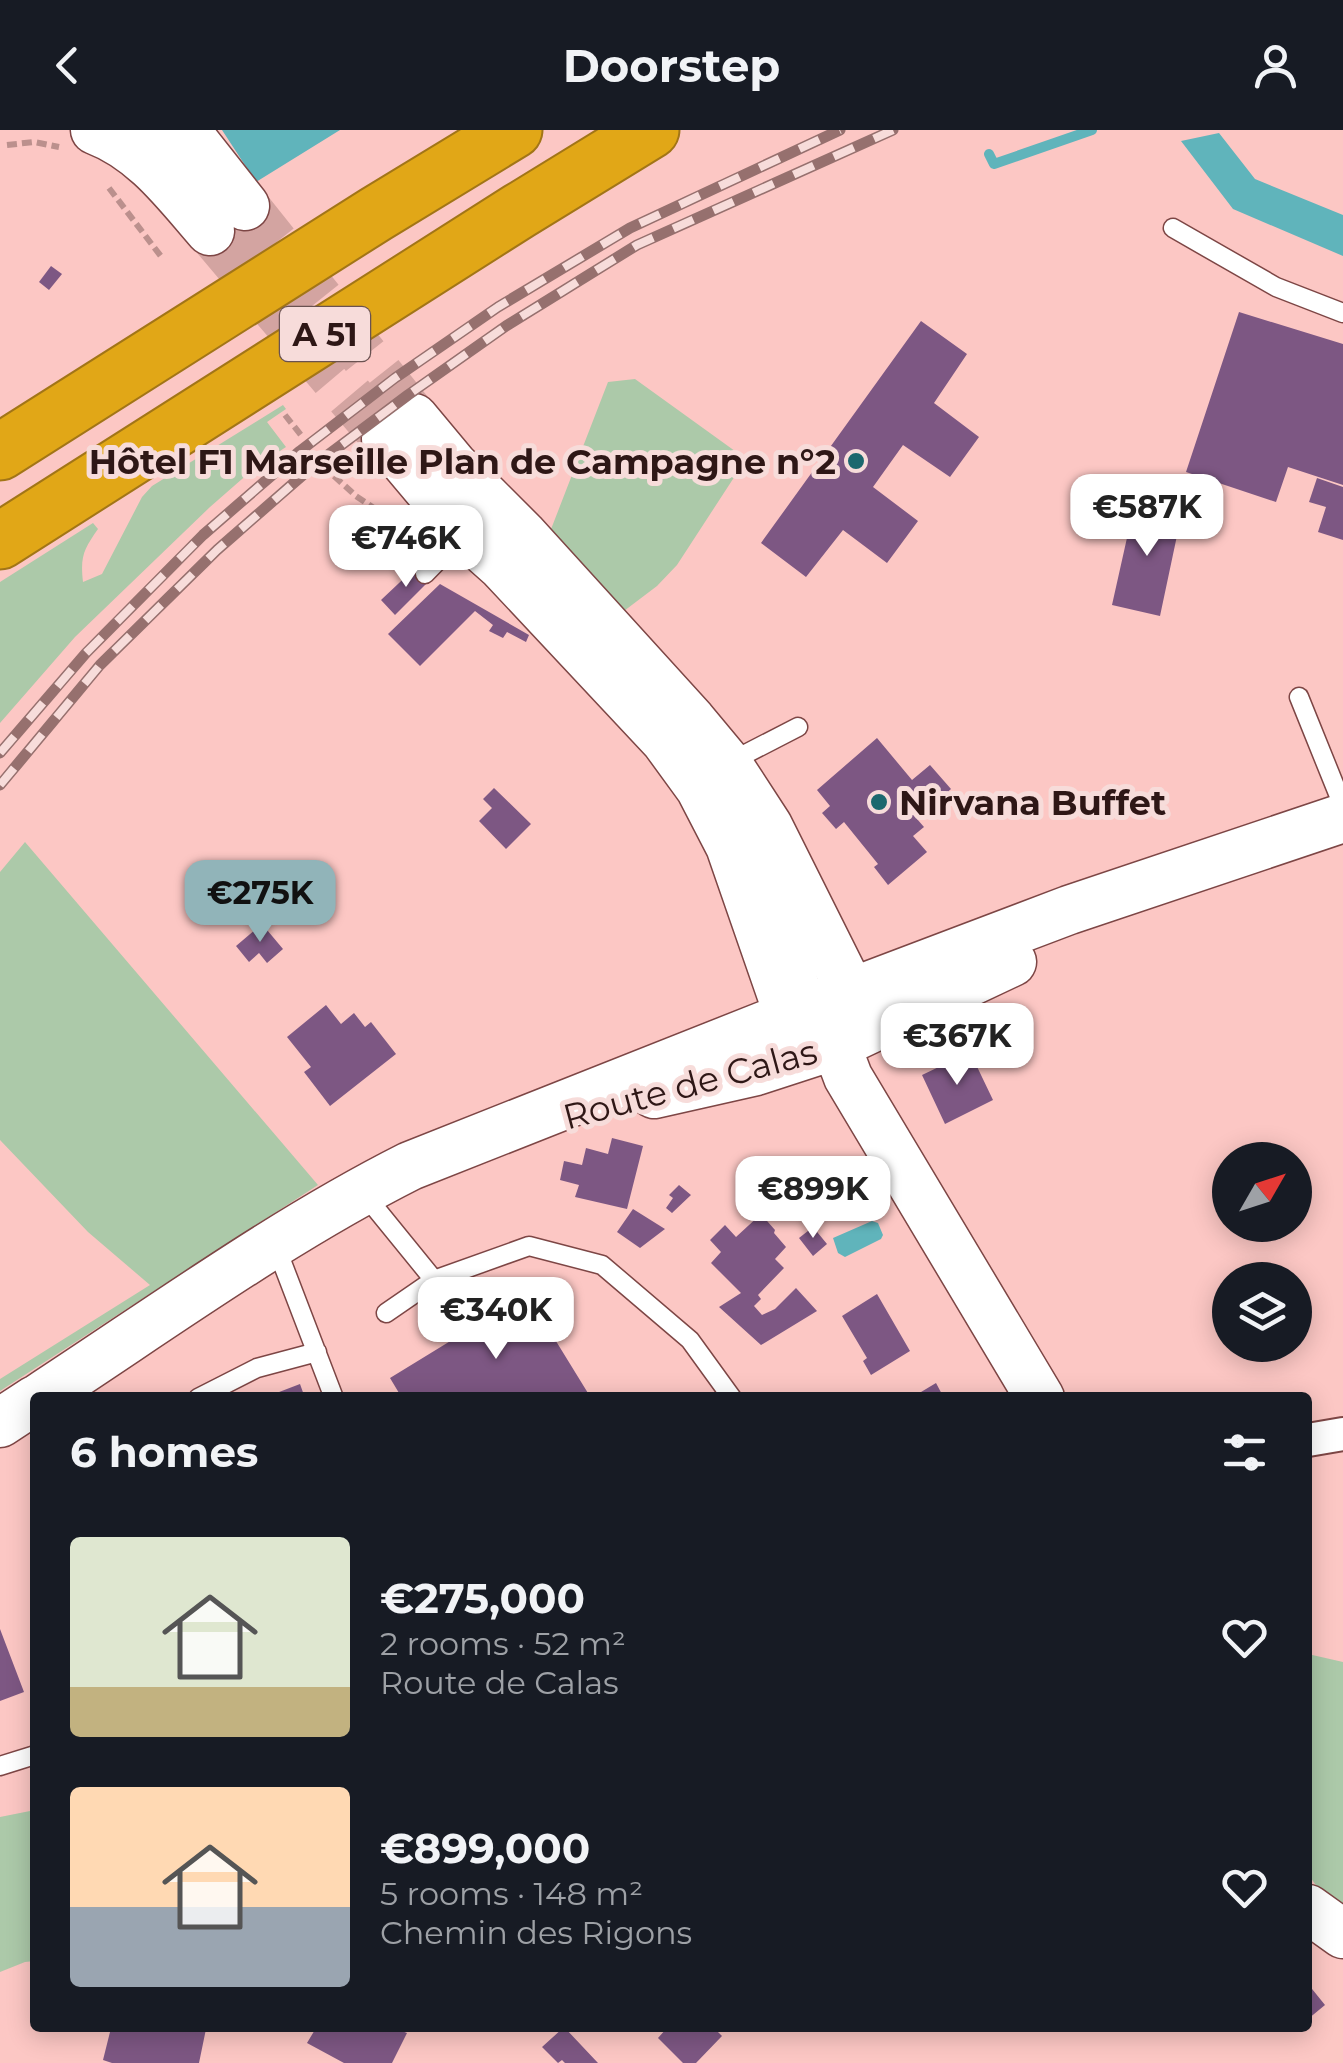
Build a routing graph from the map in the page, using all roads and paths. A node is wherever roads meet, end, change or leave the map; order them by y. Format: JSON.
{"nodes":[{"id":1,"x":150,"y":130,"type":"edge"},
{"id":2,"x":514,"y":130,"type":"edge"},
{"id":3,"x":652,"y":130,"type":"edge"},
{"id":4,"x":80,"y":139,"type":"edge"},
{"id":5,"x":7,"y":146,"type":"dead end"},
{"id":6,"x":186,"y":151,"type":"edge"},
{"id":7,"x":100,"y":177,"type":"dead end"},
{"id":8,"x":1173,"y":228,"type":"dead end"},
{"id":9,"x":163,"y":259,"type":"dead end"},
{"id":10,"x":1343,"y":312,"type":"edge"},
{"id":11,"x":285,"y":415,"type":"dead end"},
{"id":12,"x":400,"y":428,"type":"tunnel mouth"},
{"id":13,"x":302,"y":435,"type":"dead end"},
{"id":14,"x":0,"y":452,"type":"edge"},
{"id":15,"x":476,"y":516,"type":"junction"},
{"id":16,"x":0,"y":541,"type":"edge"},
{"id":17,"x":502,"y":566,"type":"junction"},
{"id":18,"x":425,"y":574,"type":"dead end"},
{"id":19,"x":1299,"y":697,"type":"dead end"},
{"id":20,"x":798,"y":727,"type":"dead end"},
{"id":21,"x":728,"y":763,"type":"junction"},
{"id":22,"x":1343,"y":806,"type":"edge"},
{"id":23,"x":738,"y":812,"type":"dead end"},
{"id":24,"x":1343,"y":818,"type":"edge"},
{"id":25,"x":751,"y":842,"type":"dead end"},
{"id":26,"x":824,"y":1014,"type":"junction"},
{"id":27,"x":361,"y":1190,"type":"junction"},
{"id":28,"x":275,"y":1244,"type":"junction"},
{"id":29,"x":434,"y":1280,"type":"junction"},
{"id":30,"x":386,"y":1313,"type":"dead end"},
{"id":31,"x":317,"y":1352,"type":"junction"},
{"id":32,"x":48,"y":1392,"type":"edge"},
{"id":33,"x":210,"y":1392,"type":"edge"},
{"id":34,"x":332,"y":1392,"type":"edge"},
{"id":35,"x":728,"y":1392,"type":"edge"},
{"id":36,"x":1036,"y":1392,"type":"edge"},
{"id":37,"x":30,"y":1404,"type":"edge"},
{"id":38,"x":0,"y":1423,"type":"edge"},
{"id":39,"x":1343,"y":1434,"type":"edge"},
{"id":40,"x":1312,"y":1439,"type":"edge"},
{"id":41,"x":30,"y":1757,"type":"edge"},
{"id":42,"x":0,"y":1766,"type":"edge"},
{"id":43,"x":1312,"y":1913,"type":"edge"},
{"id":44,"x":1343,"y":1934,"type":"edge"}],
"edges":[{"from":1,"to":6,"type":"lane"},
{"from":2,"to":14,"type":"highway","number":"A 51"},
{"from":3,"to":16,"type":"highway","number":"A 51"},
{"from":4,"to":5,"type":"path"},
{"from":4,"to":6,"type":"street"},
{"from":7,"to":9,"type":"path"},
{"from":8,"to":10,"type":"lane"},
{"from":11,"to":13,"type":"path"},
{"from":12,"to":15,"type":"street"},
{"from":15,"to":17,"type":"street"},
{"from":15,"to":18,"type":"lane"},
{"from":15,"to":21,"type":"street"},
{"from":17,"to":23,"type":"lane"},
{"from":17,"to":26,"type":"street"},
{"from":19,"to":22,"type":"lane"},
{"from":20,"to":21,"type":"lane"},
{"from":21,"to":26,"type":"street"},
{"from":24,"to":26,"type":"street","name":"Route de Calas"},
{"from":25,"to":26,"type":"lane"},
{"from":26,"to":27,"type":"street","name":"Route de Calas"},
{"from":26,"to":36,"type":"street"},
{"from":27,"to":28,"type":"street","name":"Route de Calas"},
{"from":27,"to":29,"type":"lane"},
{"from":28,"to":31,"type":"lane"},
{"from":28,"to":32,"type":"street","name":"Route de Calas"},
{"from":29,"to":30,"type":"lane"},
{"from":29,"to":35,"type":"lane"},
{"from":31,"to":33,"type":"lane"},
{"from":31,"to":34,"type":"lane"},
{"from":37,"to":38,"type":"street","name":"Route de Calas"},
{"from":39,"to":40,"type":"street"},
{"from":41,"to":42,"type":"lane"},
{"from":43,"to":44,"type":"street"}]}
